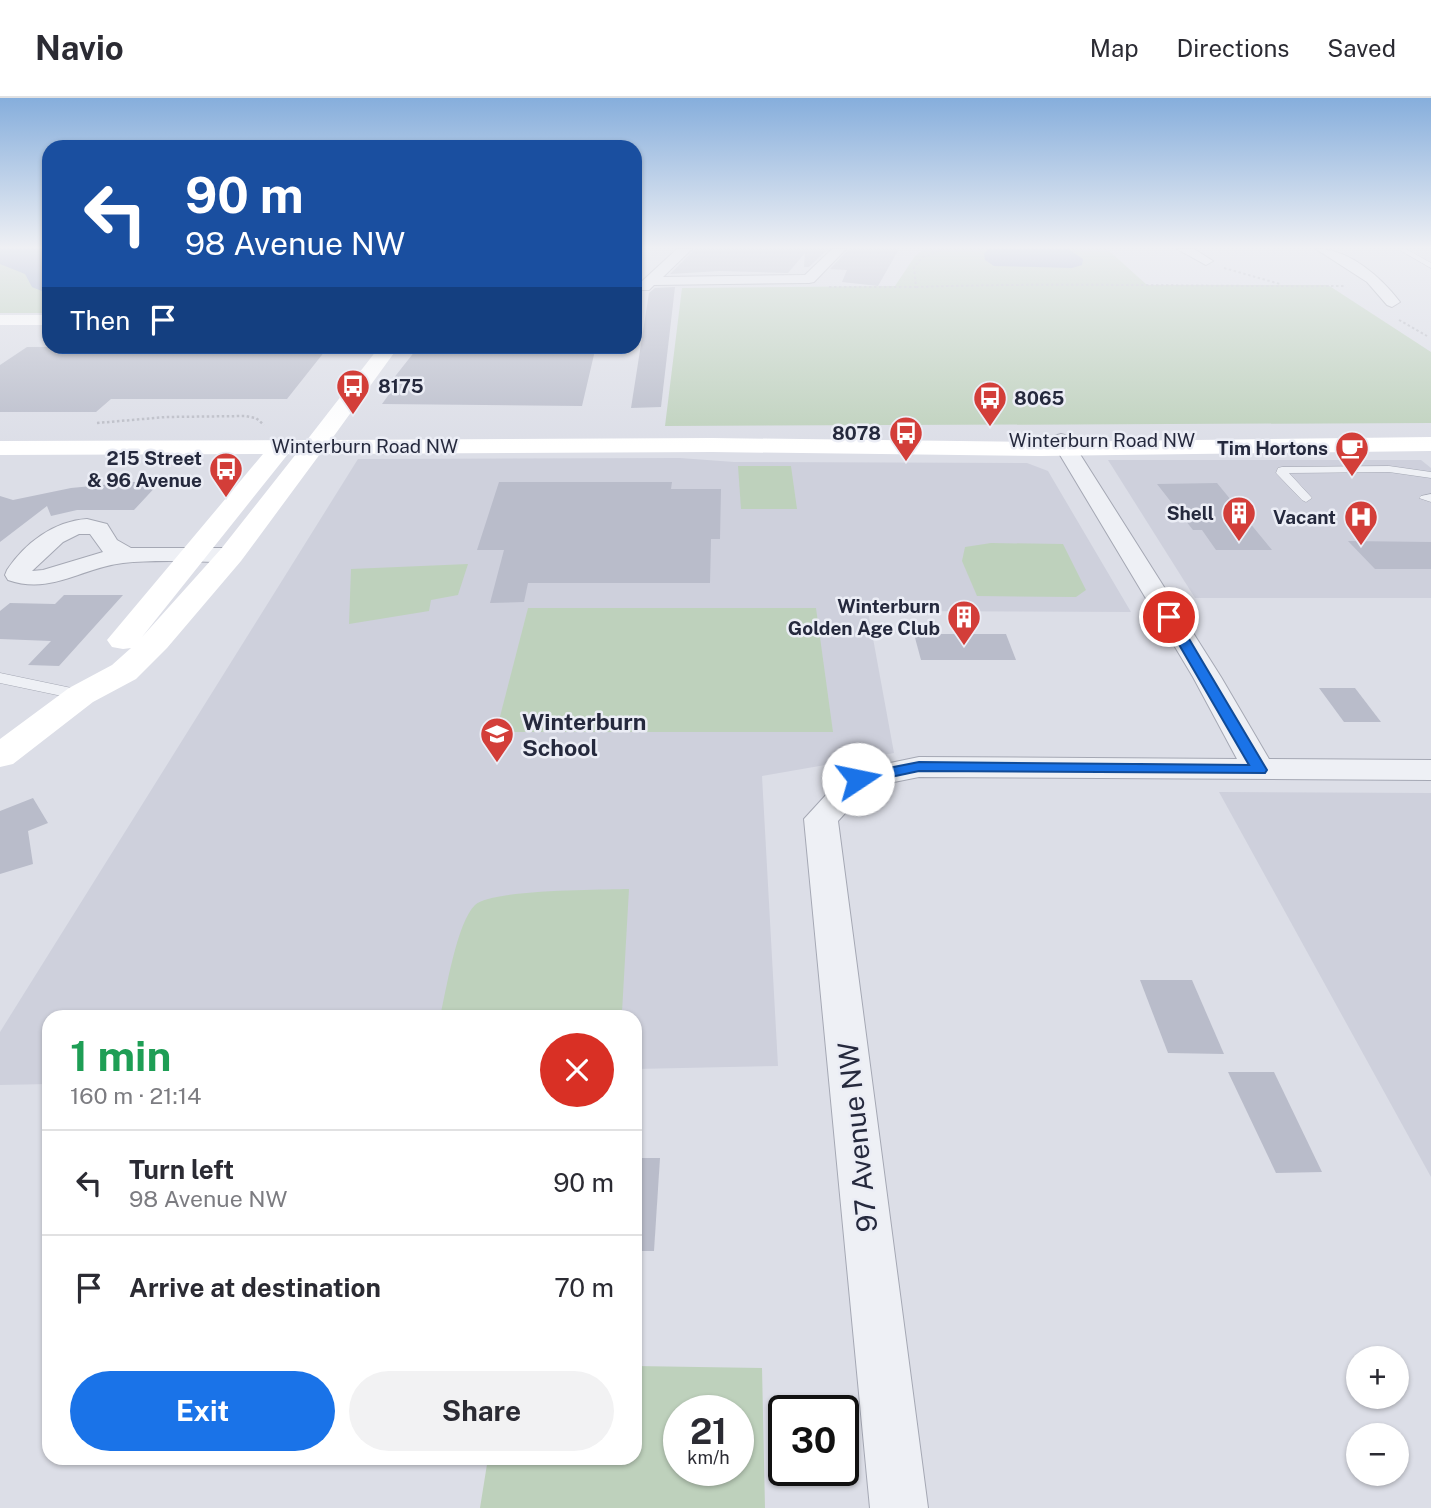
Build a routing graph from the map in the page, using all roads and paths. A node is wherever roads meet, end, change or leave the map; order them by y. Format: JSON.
{"nodes":[{"id":1,"x":0,"y":320,"type":"edge"},
{"id":2,"x":42,"y":320,"type":"edge"},
{"id":3,"x":384,"y":354,"type":"edge"},
{"id":4,"x":90,"y":424,"type":"dead end"},
{"id":5,"x":300,"y":424,"type":"dead end"},
{"id":6,"x":265,"y":427,"type":"dead end"},
{"id":7,"x":1431,"y":436,"type":"edge"},
{"id":8,"x":1064,"y":444,"type":"junction"},
{"id":9,"x":1431,"y":444,"type":"edge"},
{"id":10,"x":283,"y":446,"type":"junction"},
{"id":11,"x":316,"y":446,"type":"junction"},
{"id":12,"x":0,"y":448,"type":"edge"},
{"id":13,"x":1431,"y":475,"type":"edge"},
{"id":14,"x":1306,"y":498,"type":"dead end"},
{"id":15,"x":124,"y":554,"type":"dead end"},
{"id":16,"x":195,"y":555,"type":"junction"},
{"id":17,"x":231,"y":555,"type":"junction"},
{"id":18,"x":0,"y":678,"type":"edge"},
{"id":19,"x":81,"y":695,"type":"junction"},
{"id":20,"x":0,"y":756,"type":"edge"},
{"id":21,"x":1259,"y":770,"type":"junction"},
{"id":22,"x":1431,"y":771,"type":"edge"},
{"id":23,"x":899,"y":1508,"type":"edge"}],
"edges":[{"from":1,"to":2,"type":"main road"},
{"from":3,"to":11,"type":"main road"},
{"from":4,"to":6,"type":"path"},
{"from":5,"to":10,"type":"main road"},
{"from":7,"to":8,"type":"main road","name":"Winterburn Road NW"},
{"from":8,"to":9,"type":"main road","name":"Winterburn Road NW"},
{"from":8,"to":11,"type":"main road","name":"Winterburn Road NW"},
{"from":8,"to":21,"type":"street"},
{"from":10,"to":11,"type":"main road","name":"Winterburn Road NW"},
{"from":10,"to":12,"type":"main road","name":"Winterburn Road NW"},
{"from":10,"to":16,"type":"main road"},
{"from":11,"to":17,"type":"main road"},
{"from":13,"to":14,"type":"lane"},
{"from":15,"to":16,"type":"street"},
{"from":16,"to":17,"type":"street"},
{"from":16,"to":19,"type":"main road"},
{"from":17,"to":19,"type":"main road"},
{"from":18,"to":19,"type":"lane"},
{"from":19,"to":20,"type":"main road"},
{"from":21,"to":22,"type":"street"},
{"from":21,"to":23,"type":"street","name":"97 Avenue NW"}]}
